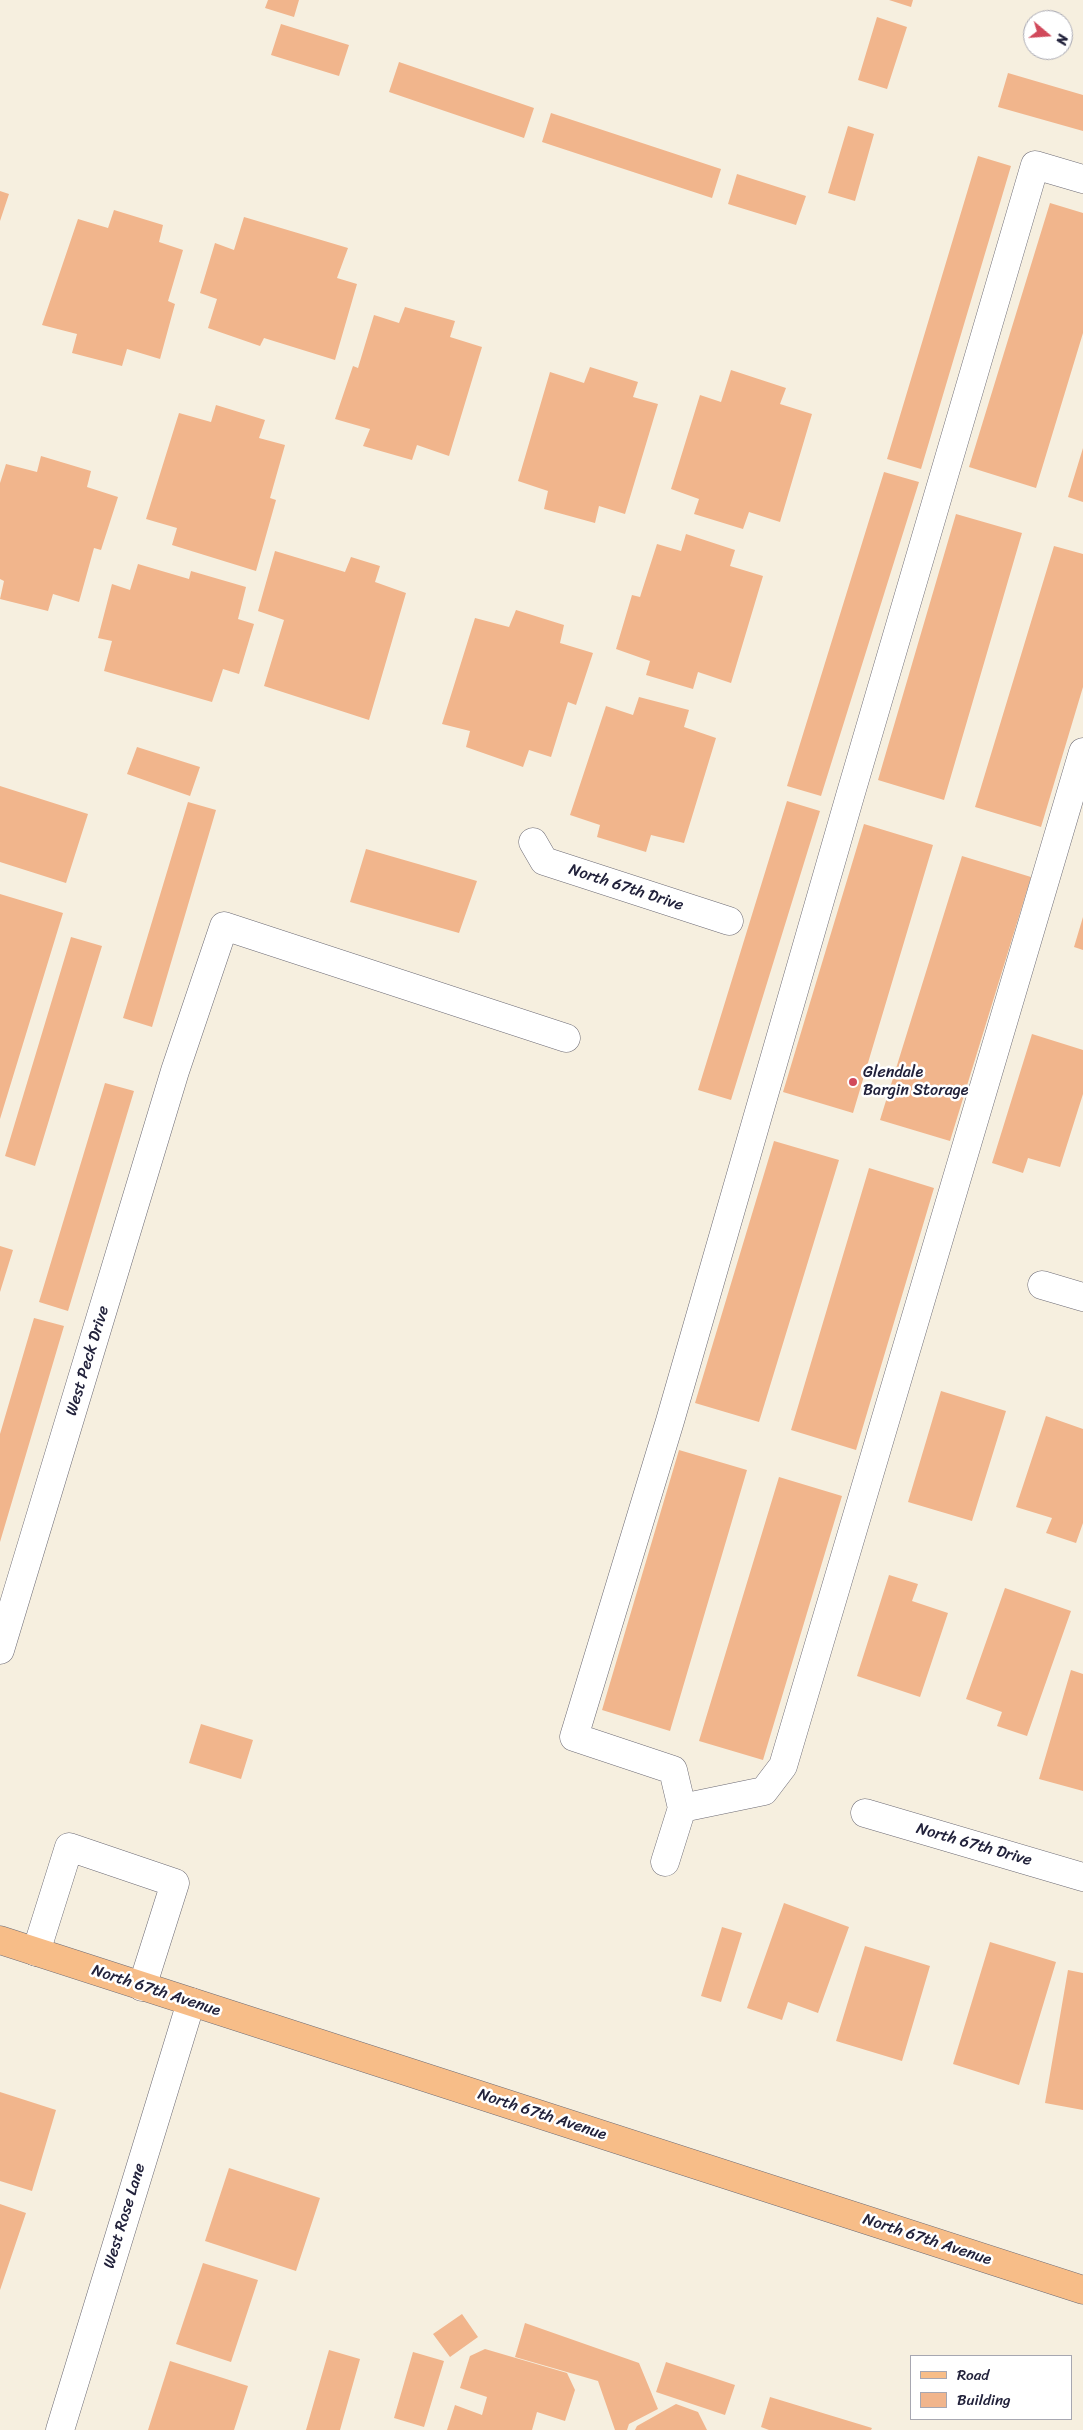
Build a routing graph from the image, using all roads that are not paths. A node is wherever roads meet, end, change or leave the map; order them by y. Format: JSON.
{"nodes":[{"id":1,"x":1083,"y":179,"type":"edge"},
{"id":2,"x":1083,"y":752,"type":"edge"},
{"id":3,"x":533,"y":842,"type":"dead end"},
{"id":4,"x":729,"y":921,"type":"dead end"},
{"id":5,"x":566,"y":1038,"type":"dead end"},
{"id":6,"x":1042,"y":1285,"type":"dead end"},
{"id":7,"x":1083,"y":1297,"type":"edge"},
{"id":8,"x":0,"y":1650,"type":"edge"},
{"id":9,"x":682,"y":1808,"type":"junction"},
{"id":10,"x":865,"y":1813,"type":"dead end"},
{"id":11,"x":665,"y":1862,"type":"dead end"},
{"id":12,"x":1083,"y":1877,"type":"edge"},
{"id":13,"x":0,"y":1940,"type":"edge"},
{"id":14,"x":36,"y":1952,"type":"junction"},
{"id":15,"x":142,"y":1987,"type":"junction"},
{"id":16,"x":190,"y":2002,"type":"junction"},
{"id":17,"x":1083,"y":2290,"type":"edge"},
{"id":18,"x":60,"y":2430,"type":"edge"}],
"edges":[{"from":1,"to":9,"type":"street"},
{"from":2,"to":9,"type":"street"},
{"from":3,"to":4,"type":"street","name":"North 67th Drive"},
{"from":5,"to":8,"type":"street","name":"West Peck Drive"},
{"from":6,"to":7,"type":"street"},
{"from":9,"to":11,"type":"street"},
{"from":10,"to":12,"type":"street","name":"North 67th Drive"},
{"from":13,"to":14,"type":"main road","name":"North 67th Avenue"},
{"from":14,"to":15,"type":"main road","name":"North 67th Avenue"},
{"from":14,"to":15,"type":"street"},
{"from":15,"to":16,"type":"main road","name":"North 67th Avenue"},
{"from":16,"to":17,"type":"main road","name":"North 67th Avenue"},
{"from":16,"to":18,"type":"street","name":"West Rose Lane"}]}
